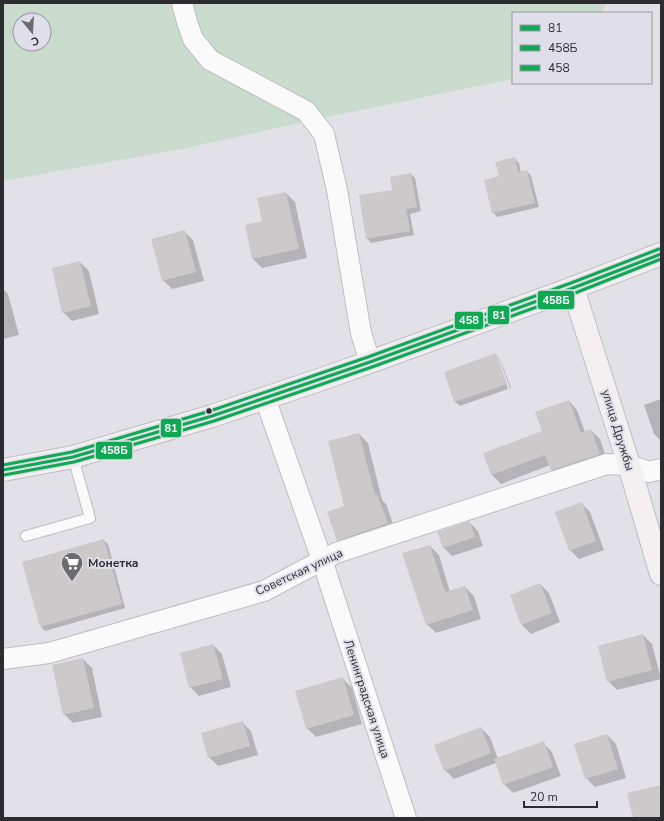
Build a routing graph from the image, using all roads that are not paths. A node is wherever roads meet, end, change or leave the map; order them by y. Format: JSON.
{"nodes":[{"id":1,"x":182,"y":3,"type":"edge"},
{"id":2,"x":661,"y":254,"type":"edge"},
{"id":3,"x":573,"y":288,"type":"junction"},
{"id":4,"x":370,"y":362,"type":"junction"},
{"id":5,"x":265,"y":398,"type":"junction"},
{"id":6,"x":73,"y":457,"type":"junction"},
{"id":7,"x":629,"y":466,"type":"junction"},
{"id":8,"x":661,"y":469,"type":"edge"},
{"id":9,"x":3,"y":470,"type":"edge"},
{"id":10,"x":26,"y":536,"type":"dead end"},
{"id":11,"x":322,"y":560,"type":"junction"},
{"id":12,"x":661,"y":574,"type":"edge"},
{"id":13,"x":3,"y":660,"type":"edge"},
{"id":14,"x":406,"y":818,"type":"edge"}],
"edges":[{"from":1,"to":4,"type":"street"},
{"from":2,"to":3,"type":"main road"},
{"from":3,"to":4,"type":"main road"},
{"from":3,"to":7,"type":"main road","name":"улица Дружбы"},
{"from":4,"to":5,"type":"main road"},
{"from":5,"to":6,"type":"main road"},
{"from":5,"to":11,"type":"street","name":"Ленинградская улица"},
{"from":6,"to":9,"type":"main road"},
{"from":6,"to":10,"type":"lane"},
{"from":7,"to":8,"type":"street","name":"Советская улица"},
{"from":7,"to":11,"type":"street","name":"Советская улица"},
{"from":7,"to":12,"type":"main road","name":"улица Дружбы"},
{"from":11,"to":13,"type":"street","name":"Советская улица"},
{"from":11,"to":14,"type":"street","name":"Ленинградская улица"}]}
